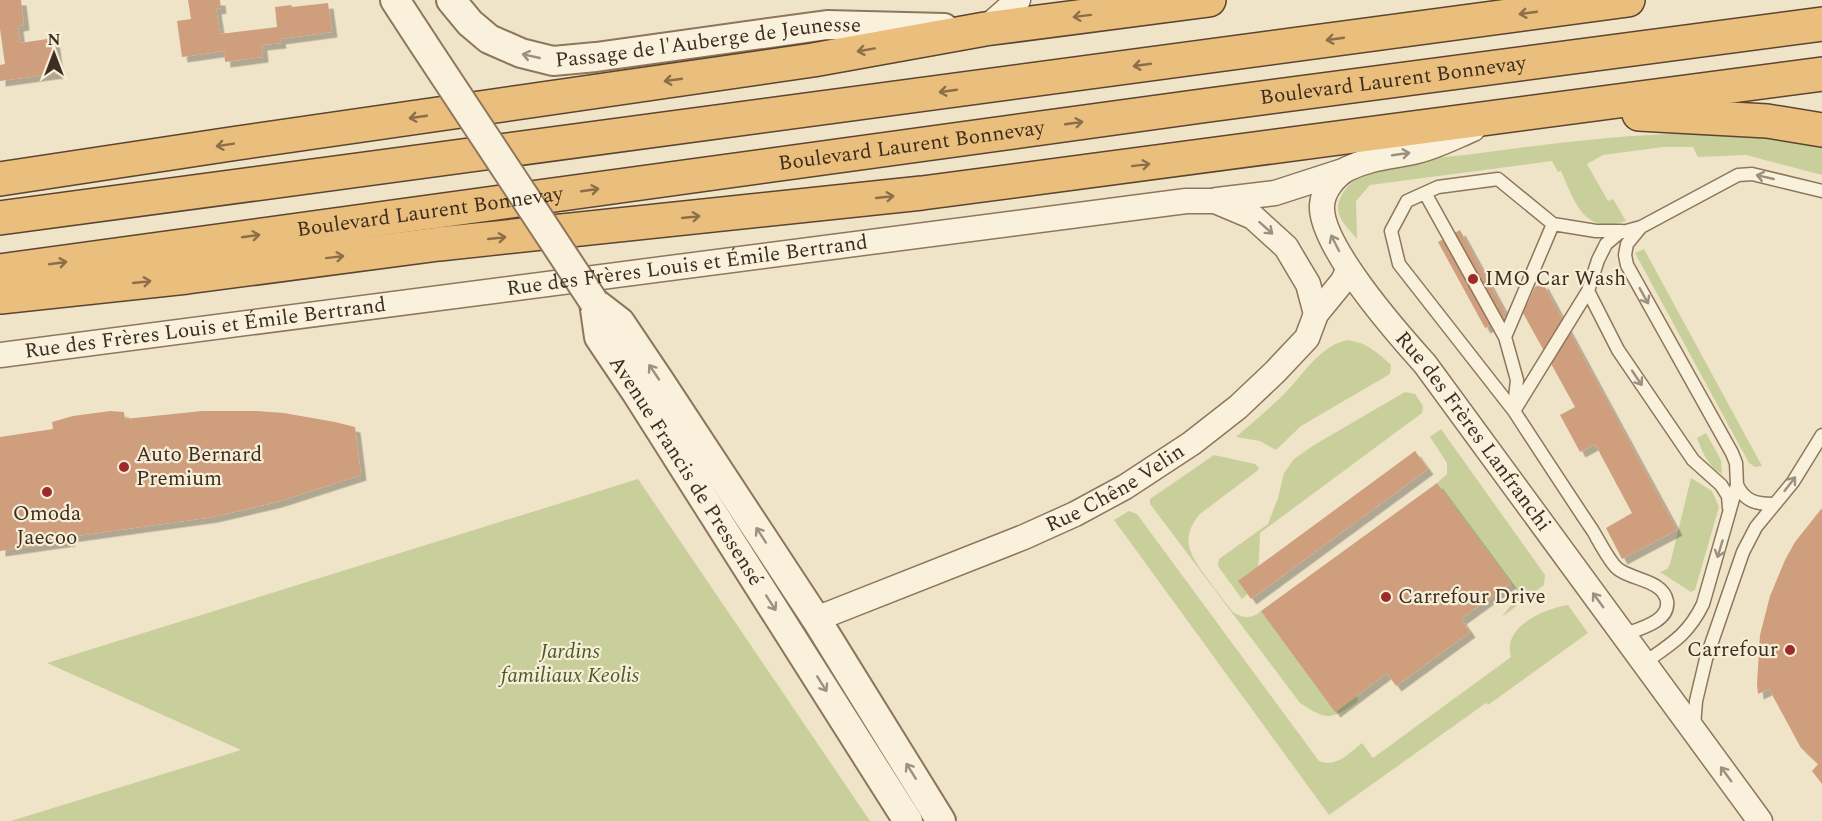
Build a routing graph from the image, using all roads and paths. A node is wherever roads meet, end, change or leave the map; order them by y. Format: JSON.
{"nodes":[{"id":1,"x":395,"y":0,"type":"edge"},
{"id":2,"x":451,"y":0,"type":"edge"},
{"id":3,"x":1018,"y":0,"type":"edge"},
{"id":4,"x":1209,"y":0,"type":"edge"},
{"id":5,"x":1628,"y":0,"type":"edge"},
{"id":6,"x":1156,"y":3,"type":"edge"},
{"id":7,"x":1822,"y":24,"type":"edge"},
{"id":8,"x":986,"y":28,"type":"junction"},
{"id":9,"x":1822,"y":74,"type":"edge"},
{"id":10,"x":1559,"y":109,"type":"junction"},
{"id":11,"x":1503,"y":117,"type":"junction"},
{"id":12,"x":1822,"y":130,"type":"edge"},
{"id":13,"x":1345,"y":170,"type":"junction"},
{"id":14,"x":0,"y":179,"type":"edge"},
{"id":15,"x":1822,"y":191,"type":"edge"},
{"id":16,"x":1425,"y":193,"type":"junction"},
{"id":17,"x":1215,"y":201,"type":"junction"},
{"id":18,"x":0,"y":218,"type":"edge"},
{"id":19,"x":1553,"y":224,"type":"junction"},
{"id":20,"x":1641,"y":227,"type":"junction"},
{"id":21,"x":0,"y":270,"type":"edge"},
{"id":22,"x":1348,"y":270,"type":"junction"},
{"id":23,"x":1588,"y":291,"type":"junction"},
{"id":24,"x":0,"y":297,"type":"edge"},
{"id":25,"x":594,"y":302,"type":"junction"},
{"id":26,"x":1316,"y":314,"type":"junction"},
{"id":27,"x":1505,"y":337,"type":"junction"},
{"id":28,"x":0,"y":355,"type":"edge"},
{"id":29,"x":1514,"y":411,"type":"junction"},
{"id":30,"x":1822,"y":435,"type":"edge"},
{"id":31,"x":1737,"y":485,"type":"junction"},
{"id":32,"x":1773,"y":504,"type":"junction"},
{"id":33,"x":1730,"y":516,"type":"junction"},
{"id":34,"x":816,"y":619,"type":"junction"},
{"id":35,"x":790,"y":634,"type":"junction"},
{"id":36,"x":1623,"y":634,"type":"junction"},
{"id":37,"x":1644,"y":663,"type":"junction"},
{"id":38,"x":1694,"y":730,"type":"junction"},
{"id":39,"x":908,"y":821,"type":"edge"},
{"id":40,"x":942,"y":821,"type":"edge"},
{"id":41,"x":1760,"y":821,"type":"edge"}],
"edges":[{"from":1,"to":25,"type":"street","name":"Avenue Francis de Pressensé","bridge":true},
{"from":8,"to":2,"type":"street","name":"Passage de l'Auberge de Jeunesse","one_way":true},
{"from":3,"to":8,"type":"street"},
{"from":4,"to":6,"type":"highway"},
{"from":5,"to":18,"type":"highway","one_way":true},
{"from":6,"to":8,"type":"highway","one_way":true},
{"from":21,"to":7,"type":"highway","name":"Boulevard Laurent Bonnevay","one_way":true},
{"from":8,"to":14,"type":"highway","one_way":true},
{"from":9,"to":10,"type":"highway"},
{"from":10,"to":11,"type":"highway"},
{"from":10,"to":12,"type":"highway"},
{"from":13,"to":11,"type":"street","name":"Rue des Frères Lanfranchi","one_way":true},
{"from":24,"to":11,"type":"highway","one_way":true},
{"from":13,"to":17,"type":"street"},
{"from":22,"to":13,"type":"street","name":"Rue des Frères Lanfranchi","one_way":true},
{"from":15,"to":20,"type":"lane","one_way":true},
{"from":16,"to":19,"type":"lane"},
{"from":16,"to":27,"type":"lane"},
{"from":16,"to":29,"type":"lane"},
{"from":17,"to":26,"type":"street","name":"Rue des Frères Louis et Émile Bertrand","one_way":true},
{"from":17,"to":28,"type":"street","name":"Rue des Frères Louis et Émile Bertrand"},
{"from":19,"to":20,"type":"lane"},
{"from":19,"to":27,"type":"lane"},
{"from":20,"to":23,"type":"lane"},
{"from":20,"to":31,"type":"lane","one_way":true},
{"from":22,"to":26,"type":"street","name":"Rue Chêne Velin"},
{"from":36,"to":22,"type":"street","name":"Rue des Frères Lanfranchi","one_way":true},
{"from":23,"to":29,"type":"lane"},
{"from":23,"to":33,"type":"lane","one_way":true},
{"from":34,"to":25,"type":"street","name":"Avenue Francis de Pressensé","one_way":true},
{"from":25,"to":35,"type":"street","name":"Avenue Francis de Pressensé","one_way":true},
{"from":26,"to":34,"type":"street","name":"Rue Chêne Velin"},
{"from":27,"to":29,"type":"lane"},
{"from":29,"to":36,"type":"lane"},
{"from":32,"to":30,"type":"lane","one_way":true},
{"from":31,"to":32,"type":"lane"},
{"from":31,"to":33,"type":"lane"},
{"from":32,"to":38,"type":"lane"},
{"from":33,"to":37,"type":"lane","one_way":true},
{"from":34,"to":35,"type":"street"},
{"from":40,"to":34,"type":"street","name":"Avenue Francis de Pressensé","one_way":true},
{"from":35,"to":39,"type":"street","name":"Avenue Francis de Pressensé","one_way":true},
{"from":36,"to":37,"type":"street","name":"Rue des Frères Lanfranchi"},
{"from":37,"to":38,"type":"street","name":"Rue des Frères Lanfranchi"},
{"from":41,"to":38,"type":"street","name":"Rue des Frères Lanfranchi","one_way":true}]}
